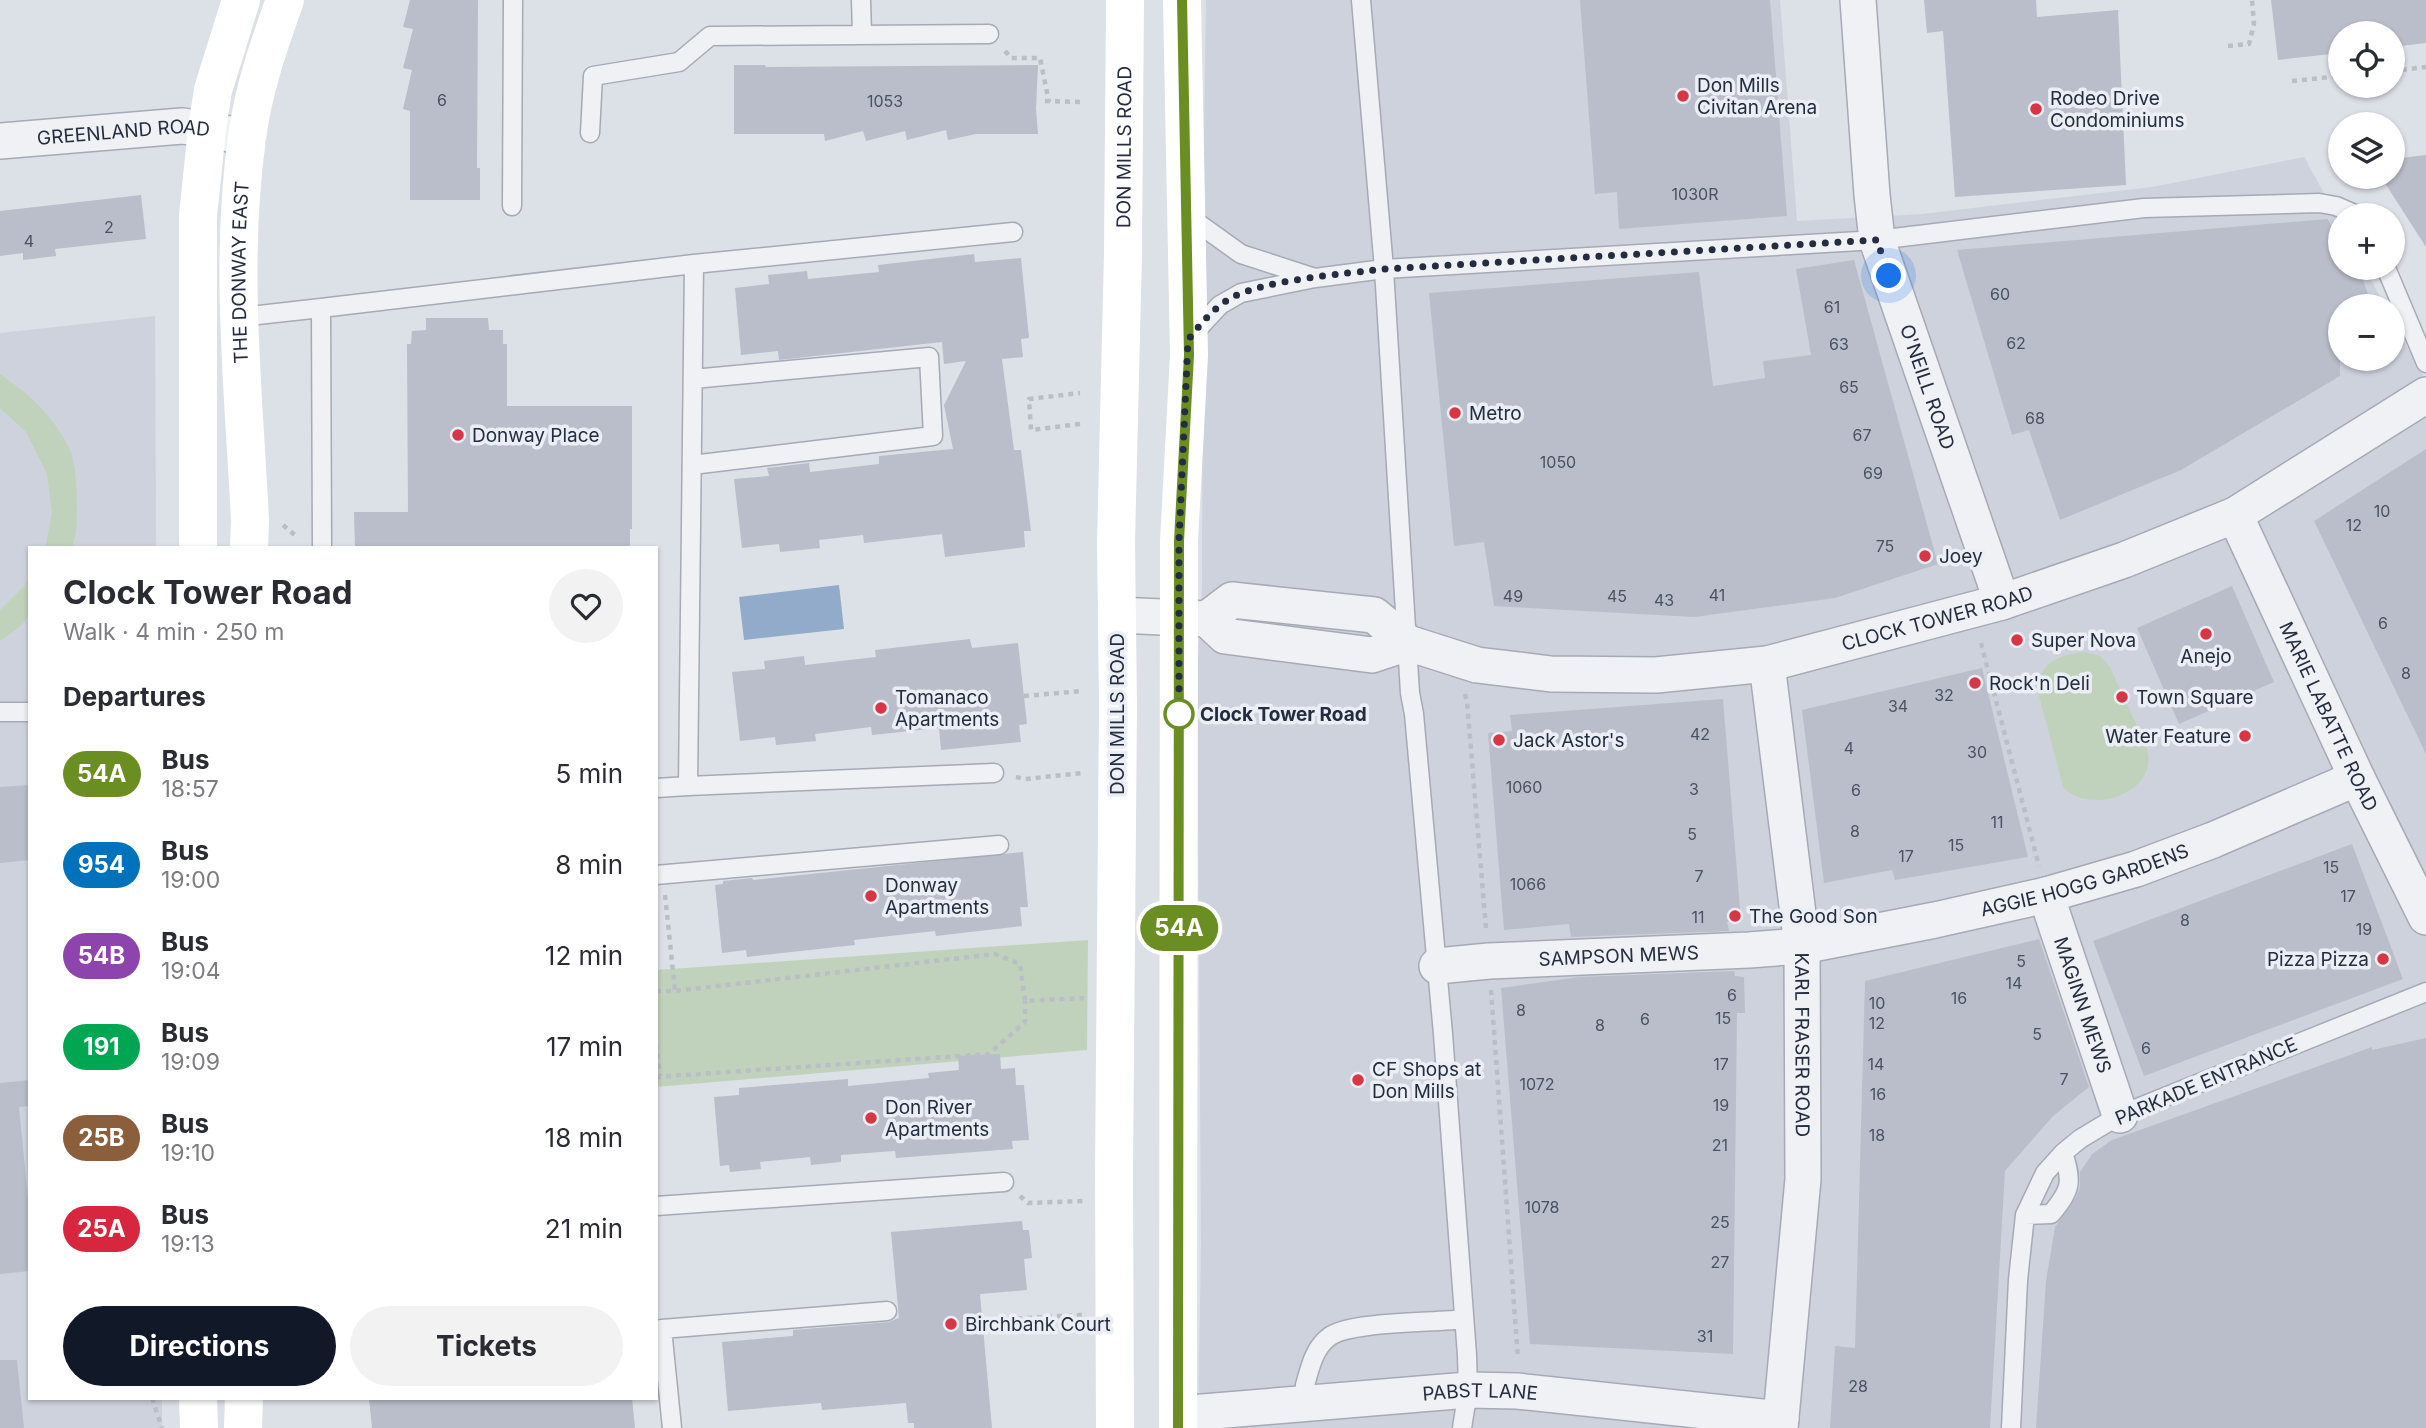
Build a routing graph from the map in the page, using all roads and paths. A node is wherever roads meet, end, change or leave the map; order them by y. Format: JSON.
{"nodes":[{"id":1,"x":242,"y":0,"type":"edge"},
{"id":2,"x":285,"y":0,"type":"edge"},
{"id":3,"x":513,"y":0,"type":"edge"},
{"id":4,"x":861,"y":0,"type":"edge"},
{"id":5,"x":1125,"y":0,"type":"edge"},
{"id":6,"x":1182,"y":0,"type":"edge"},
{"id":7,"x":1361,"y":0,"type":"edge"},
{"id":8,"x":1858,"y":0,"type":"edge"},
{"id":9,"x":2252,"y":0,"type":"edge"},
{"id":10,"x":862,"y":34,"type":"junction"},
{"id":11,"x":989,"y":34,"type":"joint"},
{"id":12,"x":2228,"y":46,"type":"dead end"},
{"id":13,"x":2426,"y":67,"type":"edge"},
{"id":14,"x":2405,"y":69,"type":"edge"},
{"id":15,"x":2328,"y":77,"type":"edge"},
{"id":16,"x":2292,"y":81,"type":"dead end"},
{"id":17,"x":1082,"y":102,"type":"dead end"},
{"id":18,"x":207,"y":129,"type":"junction"},
{"id":19,"x":590,"y":133,"type":"dead end"},
{"id":20,"x":247,"y":138,"type":"junction"},
{"id":21,"x":0,"y":141,"type":"edge"},
{"id":22,"x":2328,"y":204,"type":"edge"},
{"id":23,"x":512,"y":206,"type":"dead end"},
{"id":24,"x":1187,"y":216,"type":"junction"},
{"id":25,"x":1013,"y":232,"type":"dead end"},
{"id":26,"x":1877,"y":240,"type":"junction"},
{"id":27,"x":694,"y":264,"type":"junction"},
{"id":28,"x":1384,"y":269,"type":"junction"},
{"id":29,"x":1315,"y":278,"type":"junction"},
{"id":30,"x":2391,"y":280,"type":"edge"},
{"id":31,"x":321,"y":308,"type":"junction"},
{"id":32,"x":198,"y":317,"type":"junction"},
{"id":33,"x":240,"y":317,"type":"junction"},
{"id":34,"x":1188,"y":340,"type":"junction"},
{"id":35,"x":2426,"y":363,"type":"edge"},
{"id":36,"x":693,"y":379,"type":"junction"},
{"id":37,"x":1080,"y":393,"type":"dead end"},
{"id":38,"x":2426,"y":394,"type":"edge"},
{"id":39,"x":1080,"y":424,"type":"dead end"},
{"id":40,"x":692,"y":466,"type":"junction"},
{"id":41,"x":2235,"y":515,"type":"junction"},
{"id":42,"x":198,"y":546,"type":"edge"},
{"id":43,"x":249,"y":546,"type":"edge"},
{"id":44,"x":322,"y":546,"type":"edge"},
{"id":45,"x":2002,"y":602,"type":"junction"},
{"id":46,"x":1117,"y":615,"type":"junction"},
{"id":47,"x":1193,"y":618,"type":"junction"},
{"id":48,"x":1408,"y":643,"type":"junction"},
{"id":49,"x":1981,"y":643,"type":"dead end"},
{"id":50,"x":1767,"y":664,"type":"junction"},
{"id":51,"x":1082,"y":691,"type":"dead end"},
{"id":52,"x":1465,"y":694,"type":"dead end"},
{"id":53,"x":1024,"y":696,"type":"dead end"},
{"id":54,"x":0,"y":712,"type":"edge"},
{"id":55,"x":28,"y":712,"type":"edge"},
{"id":56,"x":994,"y":773,"type":"joint"},
{"id":57,"x":1083,"y":773,"type":"dead end"},
{"id":58,"x":2357,"y":778,"type":"junction"},
{"id":59,"x":688,"y":786,"type":"junction"},
{"id":60,"x":658,"y":788,"type":"edge"},
{"id":61,"x":999,"y":845,"type":"dead end"},
{"id":62,"x":662,"y":875,"type":"edge"},
{"id":63,"x":2046,"y":895,"type":"junction"},
{"id":64,"x":2426,"y":917,"type":"edge"},
{"id":65,"x":1802,"y":946,"type":"junction"},
{"id":66,"x":1489,"y":961,"type":"junction"},
{"id":67,"x":1437,"y":967,"type":"junction"},
{"id":68,"x":658,"y":991,"type":"edge"},
{"id":69,"x":675,"y":991,"type":"junction"},
{"id":70,"x":2426,"y":992,"type":"edge"},
{"id":71,"x":1085,"y":998,"type":"dead end"},
{"id":72,"x":1025,"y":1001,"type":"junction"},
{"id":73,"x":658,"y":1077,"type":"edge"},
{"id":74,"x":2120,"y":1115,"type":"junction"},
{"id":75,"x":2063,"y":1153,"type":"junction"},
{"id":76,"x":1004,"y":1182,"type":"joint"},
{"id":77,"x":1083,"y":1200,"type":"dead end"},
{"id":78,"x":658,"y":1206,"type":"edge"},
{"id":79,"x":2025,"y":1215,"type":"junction"},
{"id":80,"x":887,"y":1311,"type":"dead end"},
{"id":81,"x":1084,"y":1315,"type":"dead end"},
{"id":82,"x":1464,"y":1319,"type":"junction"},
{"id":83,"x":987,"y":1320,"type":"dead end"},
{"id":84,"x":659,"y":1330,"type":"edge"},
{"id":85,"x":1518,"y":1368,"type":"dead end"},
{"id":86,"x":1305,"y":1385,"type":"dead end"},
{"id":87,"x":1468,"y":1390,"type":"junction"},
{"id":88,"x":153,"y":1400,"type":"edge"},
{"id":89,"x":198,"y":1400,"type":"edge"},
{"id":90,"x":244,"y":1400,"type":"edge"},
{"id":91,"x":1178,"y":1421,"type":"edge"},
{"id":92,"x":1781,"y":1424,"type":"edge"},
{"id":93,"x":162,"y":1428,"type":"edge"},
{"id":94,"x":199,"y":1428,"type":"edge"},
{"id":95,"x":243,"y":1428,"type":"edge"},
{"id":96,"x":672,"y":1428,"type":"edge"},
{"id":97,"x":1115,"y":1428,"type":"edge"},
{"id":98,"x":1462,"y":1428,"type":"edge"},
{"id":99,"x":2011,"y":1428,"type":"edge"}],
"edges":[{"from":1,"to":18,"type":"main road"},
{"from":2,"to":20,"type":"main road","name":"THE DONWAY EAST"},
{"from":3,"to":23,"type":"lane"},
{"from":4,"to":10,"type":"lane"},
{"from":5,"to":46,"type":"main road","name":"DON MILLS ROAD"},
{"from":6,"to":24,"type":"main road"},
{"from":7,"to":28,"type":"lane"},
{"from":8,"to":26,"type":"street","name":"O'NEILL ROAD"},
{"from":9,"to":12,"type":"path"},
{"from":10,"to":11,"type":"lane"},
{"from":10,"to":19,"type":"lane"},
{"from":11,"to":17,"type":"path"},
{"from":13,"to":14,"type":"path"},
{"from":15,"to":16,"type":"path"},
{"from":18,"to":20,"type":"street","name":"GREENLAND ROAD"},
{"from":18,"to":21,"type":"street","name":"GREENLAND ROAD"},
{"from":18,"to":32,"type":"main road"},
{"from":20,"to":33,"type":"main road","name":"THE DONWAY EAST"},
{"from":22,"to":26,"type":"lane"},
{"from":24,"to":29,"type":"lane"},
{"from":24,"to":34,"type":"main road"},
{"from":25,"to":27,"type":"lane"},
{"from":26,"to":28,"type":"lane"},
{"from":26,"to":45,"type":"street","name":"O'NEILL ROAD"},
{"from":27,"to":31,"type":"lane"},
{"from":27,"to":36,"type":"lane"},
{"from":28,"to":29,"type":"lane"},
{"from":28,"to":48,"type":"lane"},
{"from":29,"to":34,"type":"lane"},
{"from":30,"to":35,"type":"lane"},
{"from":31,"to":33,"type":"lane"},
{"from":31,"to":44,"type":"lane"},
{"from":32,"to":33,"type":"main road"},
{"from":32,"to":42,"type":"main road"},
{"from":33,"to":43,"type":"main road","name":"THE DONWAY EAST"},
{"from":34,"to":47,"type":"main road"},
{"from":36,"to":40,"type":"lane"},
{"from":36,"to":40,"type":"lane"},
{"from":37,"to":39,"type":"path"},
{"from":38,"to":41,"type":"street","name":"CLOCK TOWER ROAD"},
{"from":40,"to":59,"type":"lane"},
{"from":41,"to":45,"type":"street","name":"CLOCK TOWER ROAD"},
{"from":41,"to":58,"type":"street","name":"MARIE LABATTE ROAD"},
{"from":45,"to":50,"type":"street","name":"CLOCK TOWER ROAD"},
{"from":46,"to":47,"type":"street"},
{"from":46,"to":97,"type":"main road","name":"DON MILLS ROAD"},
{"from":47,"to":48,"type":"street","name":"CLOCK TOWER ROAD"},
{"from":47,"to":91,"type":"main road"},
{"from":48,"to":50,"type":"street","name":"CLOCK TOWER ROAD"},
{"from":48,"to":67,"type":"lane"},
{"from":49,"to":63,"type":"path"},
{"from":50,"to":65,"type":"street","name":"KARL FRASER ROAD"},
{"from":51,"to":53,"type":"path"},
{"from":52,"to":66,"type":"path"},
{"from":54,"to":55,"type":"lane"},
{"from":56,"to":57,"type":"path"},
{"from":56,"to":59,"type":"lane"},
{"from":58,"to":63,"type":"street","name":"AGGIE HOGG GARDENS"},
{"from":58,"to":64,"type":"street","name":"MARIE LABATTE ROAD"},
{"from":59,"to":60,"type":"lane"},
{"from":61,"to":62,"type":"lane"},
{"from":62,"to":69,"type":"path"},
{"from":63,"to":65,"type":"street","name":"AGGIE HOGG GARDENS"},
{"from":63,"to":74,"type":"street","name":"MAGINN MEWS"},
{"from":65,"to":66,"type":"street","name":"SAMPSON MEWS"},
{"from":65,"to":92,"type":"street","name":"KARL FRASER ROAD"},
{"from":66,"to":67,"type":"street","name":"SAMPSON MEWS"},
{"from":66,"to":85,"type":"path"},
{"from":67,"to":82,"type":"lane"},
{"from":68,"to":69,"type":"path"},
{"from":69,"to":72,"type":"path"},
{"from":70,"to":74,"type":"lane","name":"PARKADE ENTRANCE"},
{"from":71,"to":72,"type":"path"},
{"from":72,"to":73,"type":"path"},
{"from":74,"to":75,"type":"lane","name":"PARKADE ENTRANCE"},
{"from":75,"to":79,"type":"lane","name":"PARKADE ENTRANCE"},
{"from":75,"to":79,"type":"lane"},
{"from":76,"to":77,"type":"path"},
{"from":76,"to":78,"type":"lane"},
{"from":79,"to":99,"type":"lane","name":"PARKADE ENTRANCE"},
{"from":80,"to":84,"type":"lane"},
{"from":81,"to":83,"type":"path"},
{"from":82,"to":86,"type":"lane"},
{"from":82,"to":87,"type":"lane"},
{"from":84,"to":96,"type":"lane"},
{"from":87,"to":91,"type":"street","name":"PABST LANE"},
{"from":87,"to":92,"type":"street","name":"PABST LANE"},
{"from":87,"to":98,"type":"lane"},
{"from":88,"to":93,"type":"path"},
{"from":89,"to":94,"type":"main road"},
{"from":90,"to":95,"type":"main road"}]}
